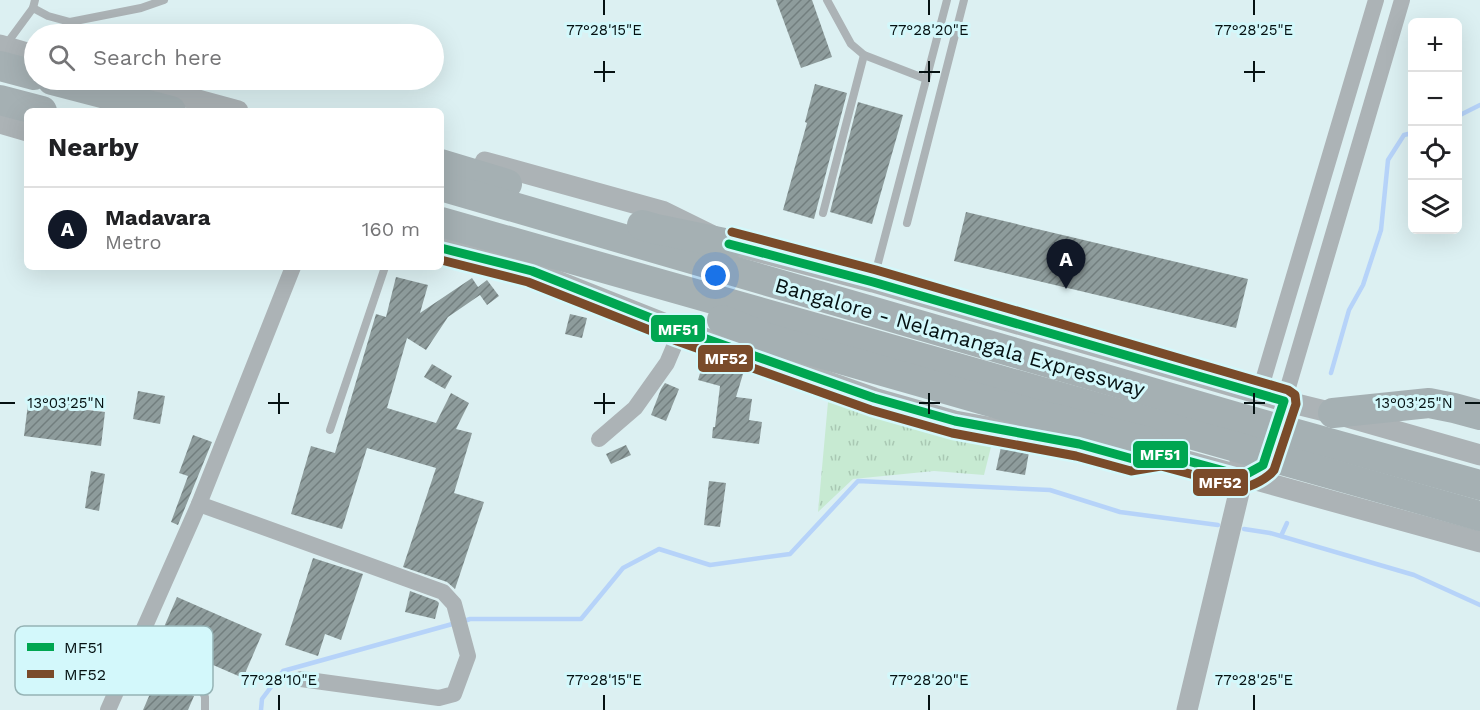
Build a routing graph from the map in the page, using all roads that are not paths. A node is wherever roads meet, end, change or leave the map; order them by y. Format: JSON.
{"nodes":[{"id":1,"x":164,"y":0,"type":"edge"},
{"id":2,"x":827,"y":0,"type":"edge"},
{"id":3,"x":947,"y":0,"type":"edge"},
{"id":4,"x":964,"y":0,"type":"edge"},
{"id":5,"x":1376,"y":0,"type":"edge"},
{"id":6,"x":1402,"y":0,"type":"edge"},
{"id":7,"x":34,"y":4,"type":"edge"},
{"id":8,"x":1,"y":49,"type":"edge"},
{"id":9,"x":24,"y":53,"type":"edge"},
{"id":10,"x":864,"y":55,"type":"junction"},
{"id":11,"x":24,"y":67,"type":"edge"},
{"id":12,"x":926,"y":79,"type":"junction"},
{"id":13,"x":90,"y":90,"type":"edge"},
{"id":14,"x":161,"y":90,"type":"edge"},
{"id":15,"x":0,"y":100,"type":"edge"},
{"id":16,"x":31,"y":108,"type":"edge"},
{"id":17,"x":159,"y":108,"type":"edge"},
{"id":18,"x":227,"y":108,"type":"edge"},
{"id":19,"x":0,"y":123,"type":"edge"},
{"id":20,"x":24,"y":130,"type":"edge"},
{"id":21,"x":444,"y":152,"type":"edge"},
{"id":22,"x":444,"y":165,"type":"edge"},
{"id":23,"x":444,"y":187,"type":"edge"},
{"id":24,"x":823,"y":213,"type":"dead end"},
{"id":25,"x":444,"y":223,"type":"edge"},
{"id":26,"x":907,"y":223,"type":"dead end"},
{"id":27,"x":729,"y":244,"type":"junction"},
{"id":28,"x":444,"y":249,"type":"edge"},
{"id":29,"x":292,"y":270,"type":"edge"},
{"id":30,"x":383,"y":270,"type":"edge"},
{"id":31,"x":627,"y":276,"type":"junction"},
{"id":32,"x":873,"y":282,"type":"junction"},
{"id":33,"x":681,"y":330,"type":"junction"},
{"id":34,"x":1259,"y":394,"type":"junction"},
{"id":35,"x":1284,"y":401,"type":"junction"},
{"id":36,"x":1333,"y":413,"type":"junction"},
{"id":37,"x":1480,"y":415,"type":"edge"},
{"id":38,"x":330,"y":430,"type":"dead end"},
{"id":39,"x":1232,"y":430,"type":"junction"},
{"id":40,"x":599,"y":439,"type":"dead end"},
{"id":41,"x":1293,"y":448,"type":"junction"},
{"id":42,"x":1162,"y":454,"type":"junction"},
{"id":43,"x":1480,"y":455,"type":"edge"},
{"id":44,"x":1243,"y":476,"type":"junction"},
{"id":45,"x":1480,"y":485,"type":"edge"},
{"id":46,"x":199,"y":504,"type":"junction"},
{"id":47,"x":1480,"y":516,"type":"edge"},
{"id":48,"x":1480,"y":542,"type":"edge"},
{"id":49,"x":145,"y":626,"type":"edge"},
{"id":50,"x":301,"y":679,"type":"dead end"},
{"id":51,"x":115,"y":695,"type":"edge"},
{"id":52,"x":204,"y":695,"type":"edge"},
{"id":53,"x":108,"y":710,"type":"edge"},
{"id":54,"x":205,"y":710,"type":"edge"},
{"id":55,"x":1187,"y":710,"type":"edge"}],
"edges":[{"from":1,"to":7,"type":"lane"},
{"from":2,"to":10,"type":"lane"},
{"from":3,"to":12,"type":"lane"},
{"from":4,"to":26,"type":"lane"},
{"from":5,"to":34,"type":"street"},
{"from":6,"to":35,"type":"street"},
{"from":7,"to":8,"type":"lane"},
{"from":8,"to":9,"type":"street"},
{"from":8,"to":11,"type":"highway"},
{"from":10,"to":12,"type":"lane"},
{"from":10,"to":24,"type":"lane"},
{"from":12,"to":32,"type":"lane"},
{"from":13,"to":17,"type":"highway"},
{"from":14,"to":18,"type":"street"},
{"from":15,"to":16,"type":"highway"},
{"from":19,"to":20,"type":"street"},
{"from":21,"to":27,"type":"street"},
{"from":22,"to":27,"type":"highway"},
{"from":23,"to":39,"type":"highway","name":"Bangalore - Nelamangala Expressway"},
{"from":25,"to":31,"type":"highway","name":"Bangalore - Nelamangala Expressway"},
{"from":27,"to":32,"type":"street"},
{"from":28,"to":33,"type":"street"},
{"from":29,"to":46,"type":"street"},
{"from":30,"to":38,"type":"lane"},
{"from":31,"to":39,"type":"highway","name":"Bangalore - Nelamangala Expressway"},
{"from":31,"to":42,"type":"highway"},
{"from":32,"to":34,"type":"street"},
{"from":33,"to":40,"type":"street"},
{"from":33,"to":42,"type":"street"},
{"from":34,"to":35,"type":"street"},
{"from":34,"to":44,"type":"street"},
{"from":35,"to":36,"type":"street"},
{"from":35,"to":44,"type":"street"},
{"from":36,"to":37,"type":"highway"},
{"from":36,"to":43,"type":"street"},
{"from":39,"to":41,"type":"highway","name":"Bangalore - Nelamangala Expressway"},
{"from":41,"to":45,"type":"highway","name":"Bangalore - Nelamangala Expressway"},
{"from":41,"to":47,"type":"highway","name":"Bangalore - Nelamangala Expressway"},
{"from":42,"to":44,"type":"street"},
{"from":44,"to":48,"type":"street"},
{"from":44,"to":55,"type":"street"},
{"from":46,"to":49,"type":"street"},
{"from":46,"to":50,"type":"street"},
{"from":51,"to":53,"type":"street"},
{"from":52,"to":54,"type":"lane"}]}
